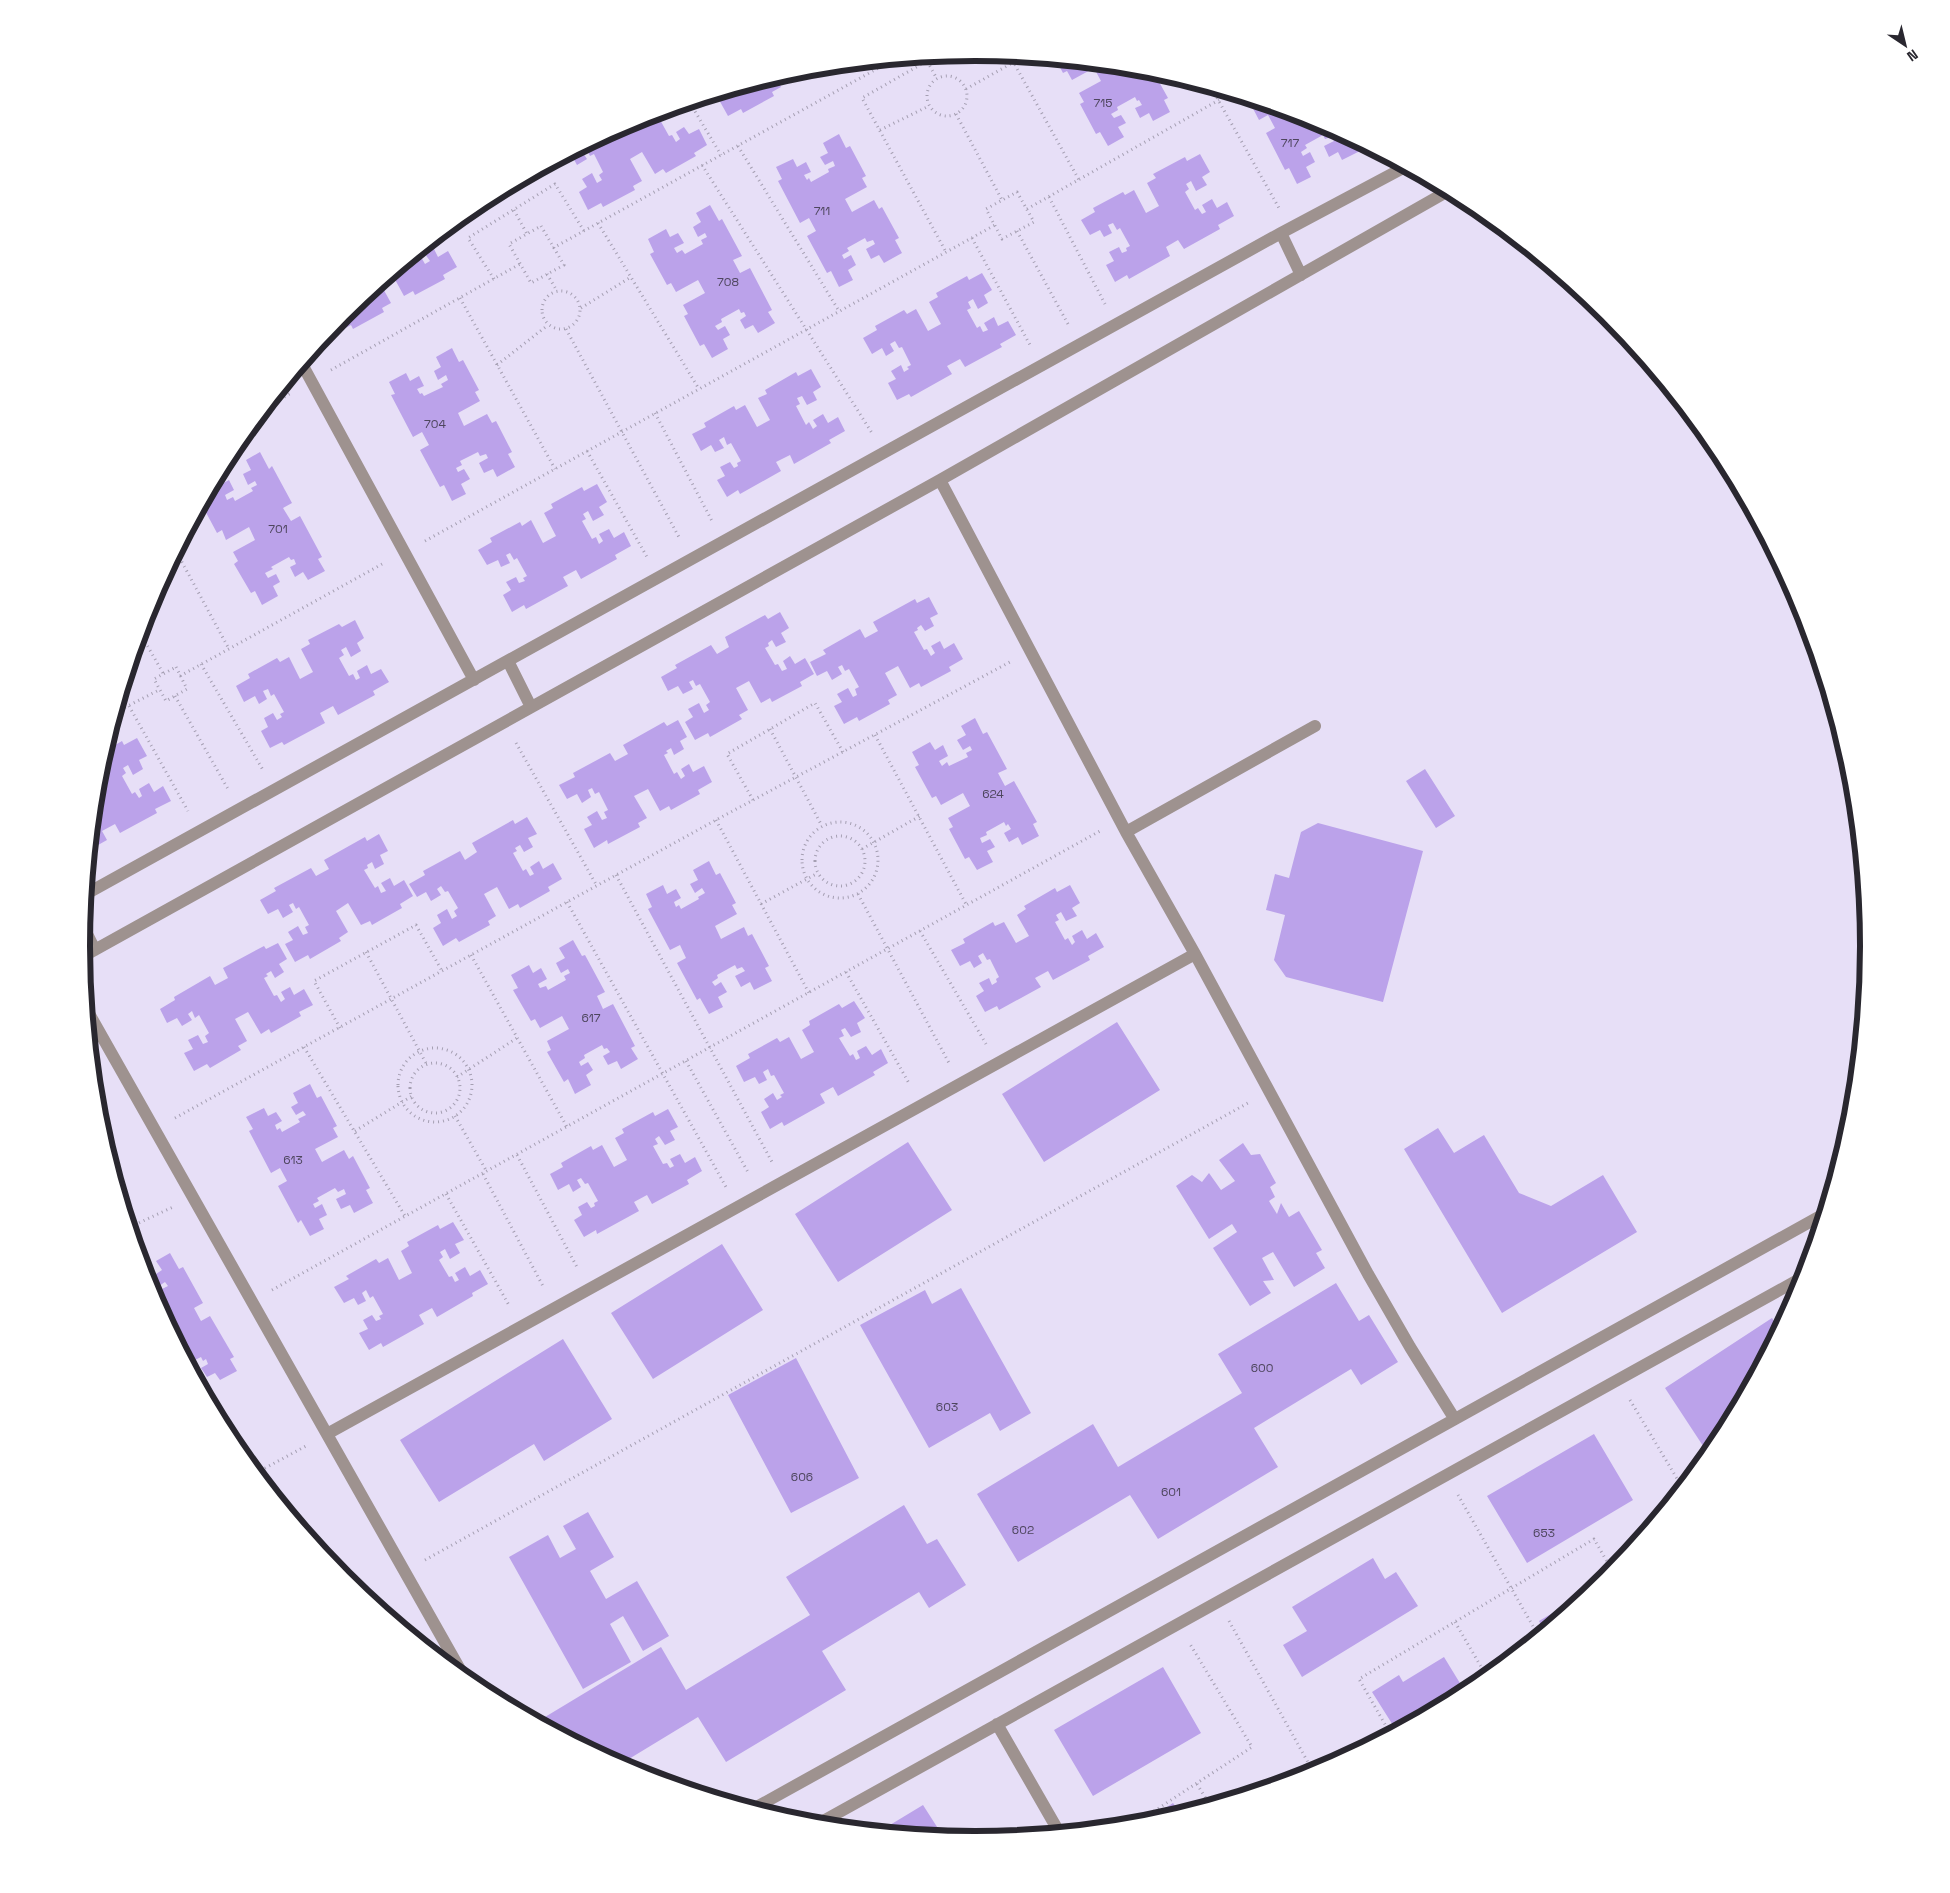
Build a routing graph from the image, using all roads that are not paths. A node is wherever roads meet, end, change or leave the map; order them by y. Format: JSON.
{"nodes":[{"id":1,"x":1399,"y":170,"type":"edge"},
{"id":2,"x":1442,"y":195,"type":"edge"},
{"id":3,"x":1285,"y":231,"type":"junction"},
{"id":4,"x":1301,"y":275,"type":"junction"},
{"id":5,"x":304,"y":369,"type":"edge"},
{"id":6,"x":940,"y":480,"type":"junction"},
{"id":7,"x":508,"y":661,"type":"junction"},
{"id":8,"x":474,"y":680,"type":"junction"},
{"id":9,"x":531,"y":707,"type":"junction"},
{"id":10,"x":1315,"y":726,"type":"dead end"},
{"id":11,"x":1126,"y":832,"type":"junction"},
{"id":12,"x":92,"y":891,"type":"edge"},
{"id":13,"x":90,"y":942,"type":"edge"},
{"id":14,"x":94,"y":950,"type":"junction"},
{"id":15,"x":90,"y":952,"type":"edge"},
{"id":16,"x":1195,"y":954,"type":"junction"},
{"id":17,"x":94,"y":1021,"type":"edge"},
{"id":18,"x":1817,"y":1218,"type":"edge"},
{"id":19,"x":1794,"y":1282,"type":"edge"},
{"id":20,"x":1454,"y":1418,"type":"junction"},
{"id":21,"x":327,"y":1434,"type":"junction"},
{"id":22,"x":457,"y":1664,"type":"edge"},
{"id":23,"x":997,"y":1724,"type":"junction"},
{"id":24,"x":760,"y":1805,"type":"edge"},
{"id":25,"x":827,"y":1819,"type":"edge"},
{"id":26,"x":1056,"y":1828,"type":"edge"}],
"edges":[{"from":1,"to":3,"type":"street"},
{"from":2,"to":4,"type":"street"},
{"from":3,"to":4,"type":"street"},
{"from":3,"to":7,"type":"street"},
{"from":4,"to":6,"type":"street"},
{"from":5,"to":8,"type":"street"},
{"from":6,"to":9,"type":"street"},
{"from":6,"to":11,"type":"street"},
{"from":7,"to":8,"type":"street"},
{"from":7,"to":9,"type":"street"},
{"from":8,"to":12,"type":"street"},
{"from":9,"to":14,"type":"street"},
{"from":10,"to":11,"type":"street"},
{"from":11,"to":16,"type":"street"},
{"from":13,"to":14,"type":"street"},
{"from":14,"to":15,"type":"street"},
{"from":16,"to":20,"type":"street"},
{"from":16,"to":21,"type":"street"},
{"from":17,"to":21,"type":"street"},
{"from":18,"to":20,"type":"street"},
{"from":19,"to":23,"type":"street"},
{"from":20,"to":24,"type":"street"},
{"from":21,"to":22,"type":"street"},
{"from":23,"to":25,"type":"street"},
{"from":23,"to":26,"type":"street"}]}
